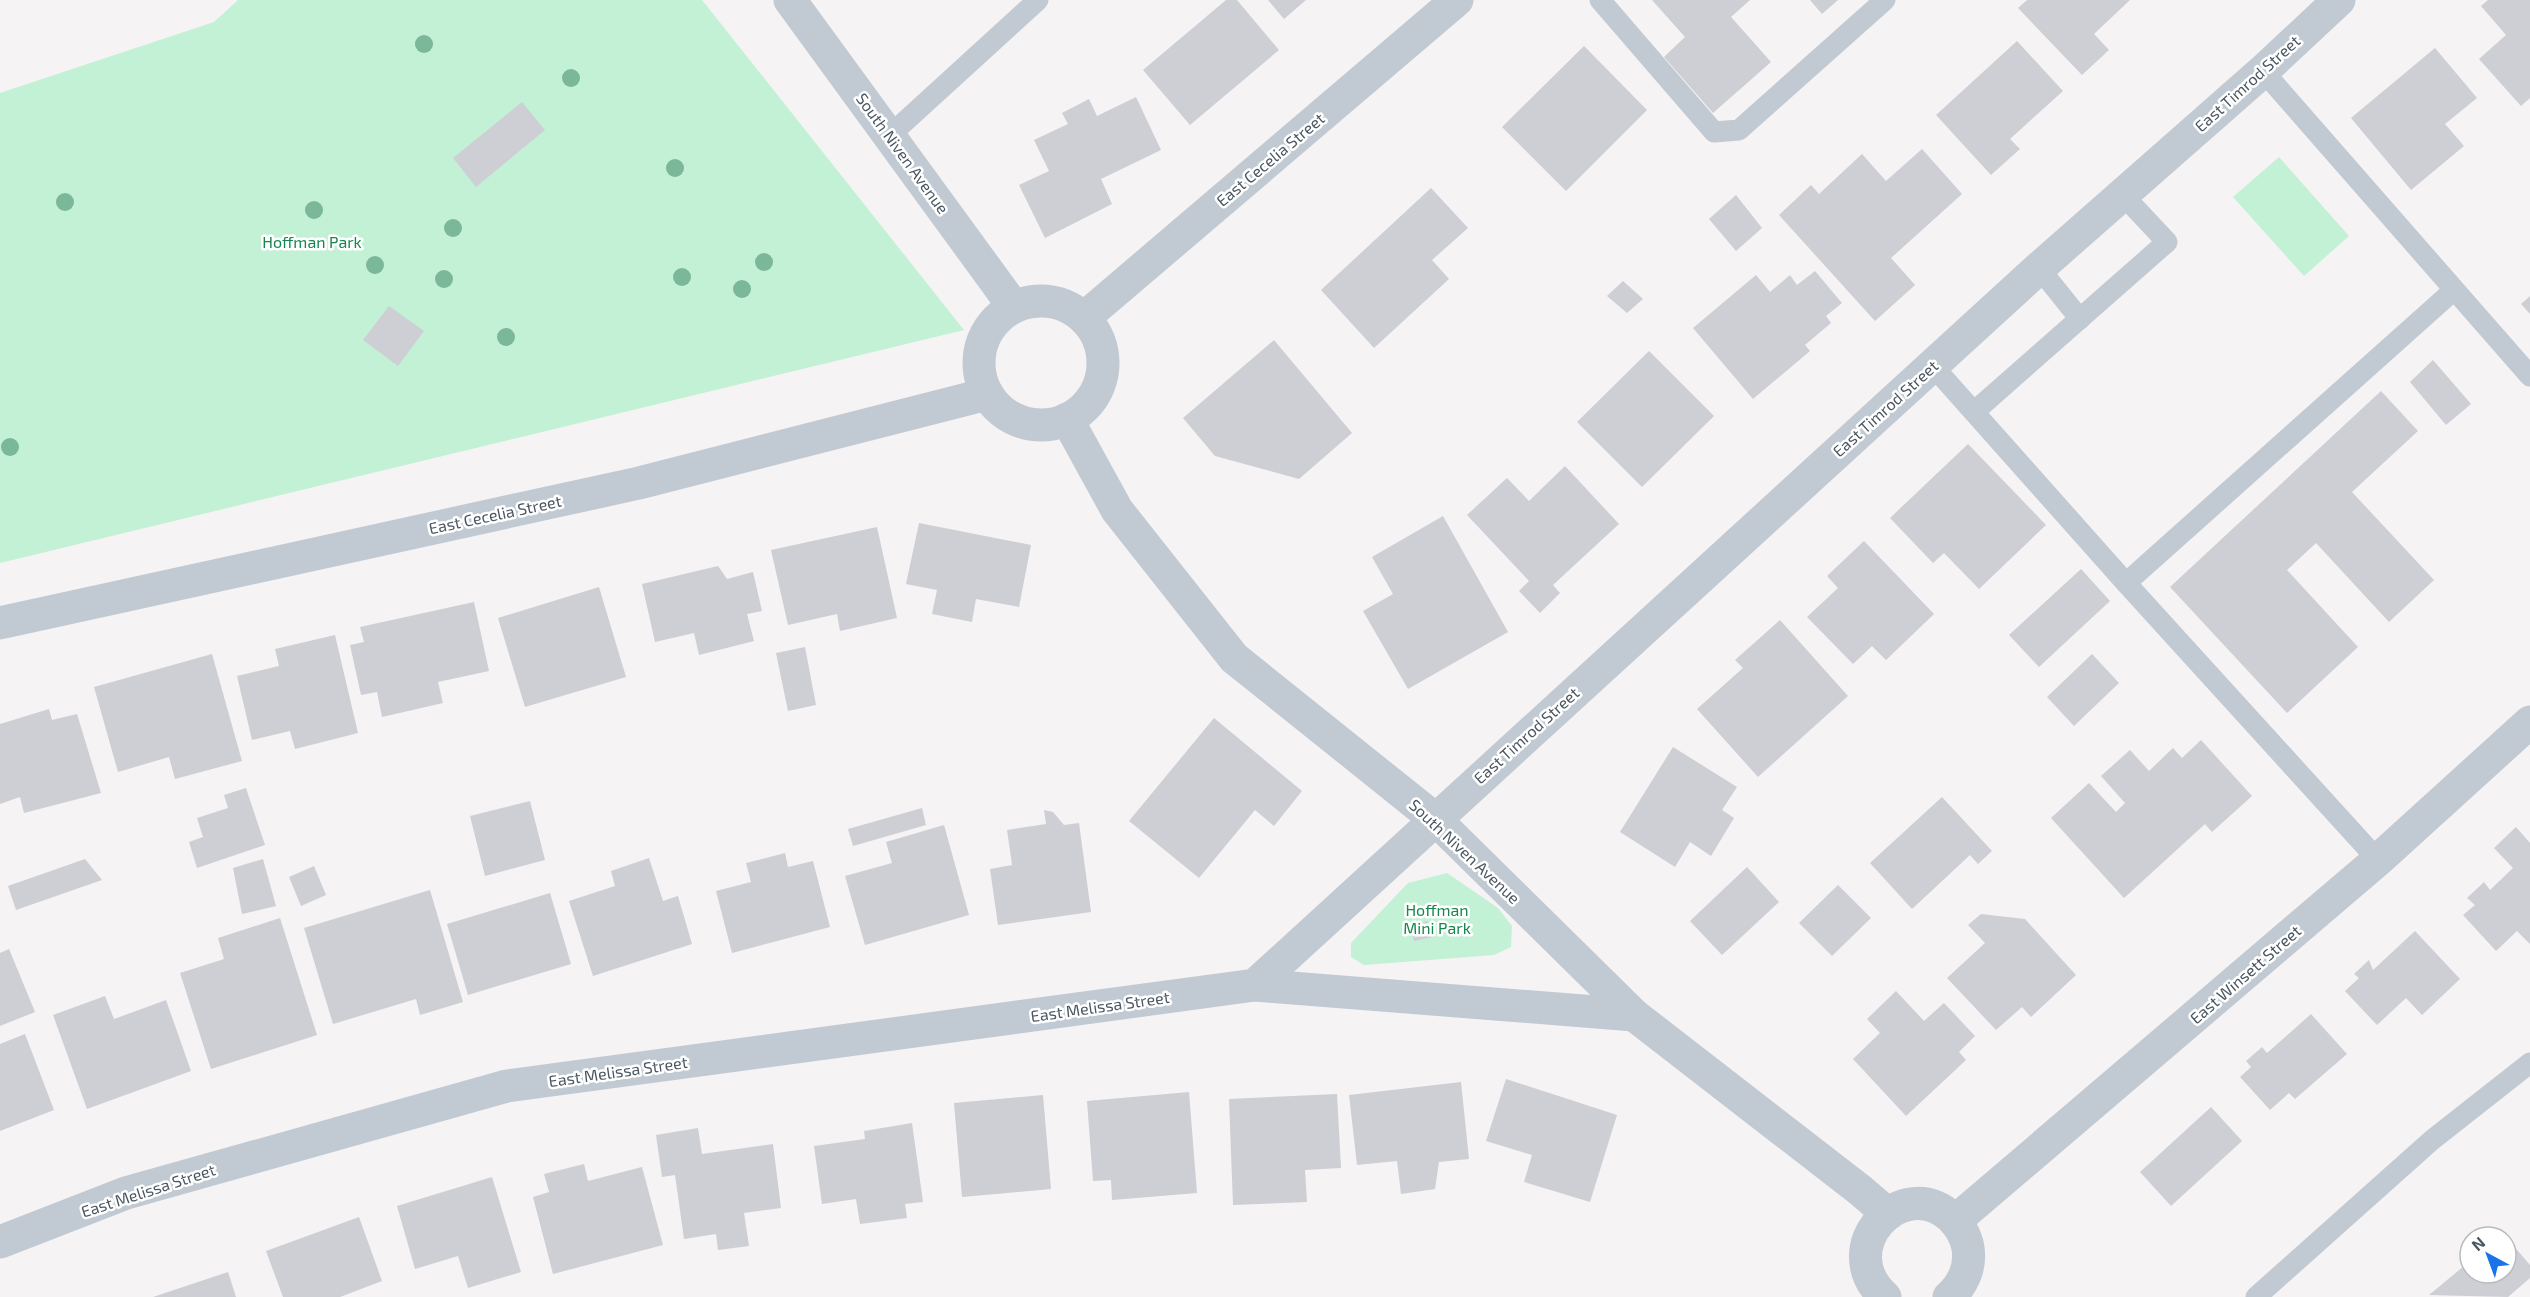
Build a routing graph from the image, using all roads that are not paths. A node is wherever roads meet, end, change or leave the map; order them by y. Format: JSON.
{"nodes":[{"id":1,"x":789,"y":0,"type":"edge"},
{"id":2,"x":1038,"y":0,"type":"edge"},
{"id":3,"x":1457,"y":0,"type":"edge"},
{"id":4,"x":1600,"y":0,"type":"edge"},
{"id":5,"x":1885,"y":0,"type":"edge"},
{"id":6,"x":2339,"y":0,"type":"edge"},
{"id":7,"x":2263,"y":70,"type":"junction"},
{"id":8,"x":889,"y":136,"type":"junction"},
{"id":9,"x":2122,"y":194,"type":"junction"},
{"id":10,"x":2038,"y":268,"type":"junction"},
{"id":11,"x":2454,"y":290,"type":"junction"},
{"id":12,"x":1014,"y":307,"type":"junction"},
{"id":13,"x":1084,"y":318,"type":"junction"},
{"id":14,"x":2080,"y":319,"type":"junction"},
{"id":15,"x":1932,"y":365,"type":"junction"},
{"id":16,"x":2530,"y":376,"type":"edge"},
{"id":17,"x":987,"y":394,"type":"junction"},
{"id":18,"x":1975,"y":411,"type":"junction"},
{"id":19,"x":1066,"y":419,"type":"junction"},
{"id":20,"x":2126,"y":583,"type":"junction"},
{"id":21,"x":0,"y":623,"type":"edge"},
{"id":22,"x":2530,"y":722,"type":"edge"},
{"id":23,"x":1435,"y":819,"type":"junction"},
{"id":24,"x":2379,"y":860,"type":"junction"},
{"id":25,"x":1255,"y":986,"type":"junction"},
{"id":26,"x":1634,"y":1015,"type":"junction"},
{"id":27,"x":2530,"y":1063,"type":"edge"},
{"id":28,"x":1888,"y":1214,"type":"junction"},
{"id":29,"x":1955,"y":1221,"type":"junction"},
{"id":30,"x":0,"y":1242,"type":"edge"},
{"id":31,"x":1877,"y":1295,"type":"edge"},
{"id":32,"x":1950,"y":1297,"type":"edge"},
{"id":33,"x":2256,"y":1297,"type":"edge"}],
"edges":[{"from":1,"to":8,"type":"street","name":"South Niven Avenue"},
{"from":2,"to":8,"type":"lane"},
{"from":3,"to":13,"type":"street","name":"East Cecelia Street"},
{"from":4,"to":5,"type":"lane"},
{"from":6,"to":7,"type":"street","name":"East Timrod Street"},
{"from":7,"to":9,"type":"street","name":"East Timrod Street"},
{"from":7,"to":11,"type":"lane"},
{"from":8,"to":12,"type":"street","name":"South Niven Avenue"},
{"from":9,"to":10,"type":"street","name":"East Timrod Street"},
{"from":9,"to":14,"type":"lane"},
{"from":10,"to":14,"type":"lane"},
{"from":10,"to":15,"type":"street","name":"East Timrod Street"},
{"from":11,"to":16,"type":"lane"},
{"from":11,"to":20,"type":"lane"},
{"from":12,"to":13,"type":"street"},
{"from":12,"to":17,"type":"street"},
{"from":13,"to":19,"type":"street"},
{"from":14,"to":18,"type":"lane"},
{"from":15,"to":18,"type":"lane"},
{"from":15,"to":23,"type":"street","name":"East Timrod Street"},
{"from":17,"to":19,"type":"street"},
{"from":17,"to":21,"type":"street","name":"East Cecelia Street"},
{"from":18,"to":20,"type":"lane"},
{"from":19,"to":23,"type":"street","name":"South Niven Avenue"},
{"from":20,"to":24,"type":"lane"},
{"from":22,"to":24,"type":"street","name":"East Winsett Street"},
{"from":23,"to":25,"type":"street"},
{"from":23,"to":26,"type":"street","name":"South Niven Avenue"},
{"from":24,"to":29,"type":"street","name":"East Winsett Street"},
{"from":25,"to":26,"type":"street","name":"East Melissa Street"},
{"from":25,"to":30,"type":"street","name":"East Melissa Street"},
{"from":26,"to":28,"type":"street","name":"South Niven Avenue"},
{"from":27,"to":33,"type":"lane"},
{"from":28,"to":29,"type":"street"},
{"from":28,"to":31,"type":"street"},
{"from":29,"to":32,"type":"street"}]}
